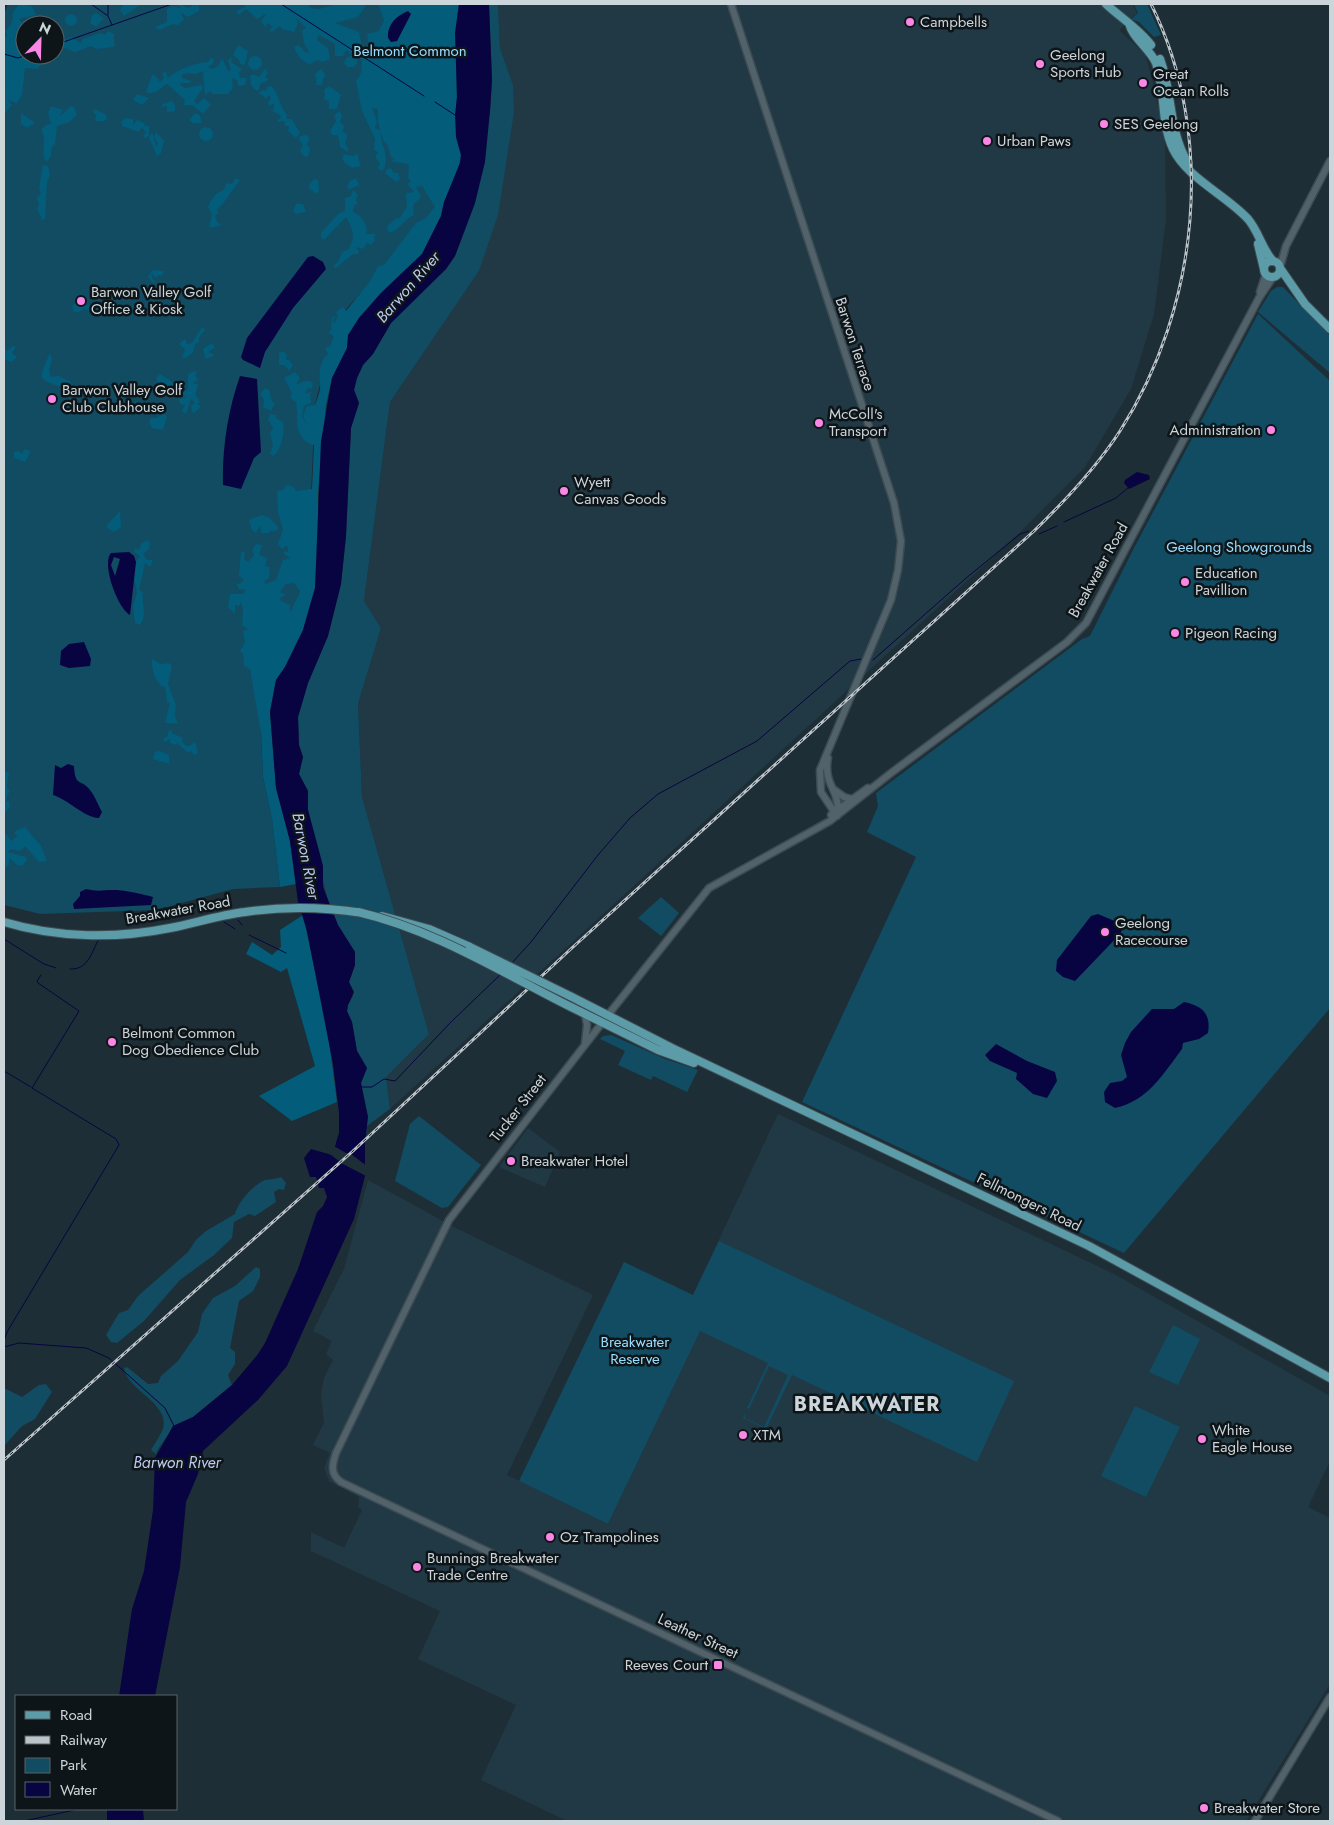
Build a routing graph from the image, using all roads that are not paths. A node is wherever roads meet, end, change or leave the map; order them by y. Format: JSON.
{"nodes":[{"id":1,"x":731,"y":4,"type":"edge"},
{"id":2,"x":1106,"y":4,"type":"edge"},
{"id":3,"x":1330,"y":162,"type":"edge"},
{"id":4,"x":1239,"y":210,"type":"junction"},
{"id":5,"x":1277,"y":264,"type":"junction"},
{"id":6,"x":1269,"y":274,"type":"junction"},
{"id":7,"x":1297,"y":293,"type":"junction"},
{"id":8,"x":1330,"y":329,"type":"edge"},
{"id":9,"x":830,"y":749,"type":"junction"},
{"id":10,"x":827,"y":780,"type":"junction"},
{"id":11,"x":882,"y":780,"type":"joint"},
{"id":12,"x":864,"y":793,"type":"junction"},
{"id":13,"x":852,"y":799,"type":"junction"},
{"id":14,"x":834,"y":815,"type":"junction"},
{"id":15,"x":358,"y":912,"type":"junction"},
{"id":16,"x":4,"y":922,"type":"edge"},
{"id":17,"x":584,"y":1014,"type":"junction"},
{"id":18,"x":608,"y":1015,"type":"junction"},
{"id":19,"x":602,"y":1022,"type":"junction"},
{"id":20,"x":585,"y":1044,"type":"junction"},
{"id":21,"x":708,"y":1065,"type":"junction"},
{"id":22,"x":1330,"y":1378,"type":"edge"},
{"id":23,"x":333,"y":1470,"type":"joint"},
{"id":24,"x":1330,"y":1698,"type":"edge"},
{"id":25,"x":1058,"y":1821,"type":"edge"},
{"id":26,"x":1254,"y":1821,"type":"edge"}],
"edges":[{"from":1,"to":9,"type":"street","name":"Barwon Terrace"},
{"from":2,"to":4,"type":"main road"},
{"from":3,"to":5,"type":"street"},
{"from":4,"to":5,"type":"main road"},
{"from":4,"to":6,"type":"main road"},
{"from":5,"to":6,"type":"main road"},
{"from":5,"to":6,"type":"main road"},
{"from":5,"to":7,"type":"main road"},
{"from":6,"to":7,"type":"main road"},
{"from":6,"to":11,"type":"street","name":"Breakwater Road"},
{"from":7,"to":8,"type":"main road"},
{"from":9,"to":10,"type":"street","name":"Barwon Terrace"},
{"from":9,"to":14,"type":"street","name":"Barwon Terrace"},
{"from":10,"to":13,"type":"street"},
{"from":10,"to":14,"type":"street","name":"Barwon Terrace"},
{"from":11,"to":12,"type":"street","name":"Tucker Street"},
{"from":12,"to":13,"type":"street","name":"Tucker Street"},
{"from":12,"to":14,"type":"street"},
{"from":13,"to":14,"type":"street","name":"Tucker Street"},
{"from":14,"to":18,"type":"street","name":"Tucker Street"},
{"from":15,"to":16,"type":"main road","name":"Breakwater Road"},
{"from":15,"to":17,"type":"main road","name":"Breakwater Road","bridge":true},
{"from":15,"to":18,"type":"main road","name":"Breakwater Road","bridge":true},
{"from":17,"to":19,"type":"main road","name":"Breakwater Road"},
{"from":17,"to":20,"type":"street"},
{"from":18,"to":19,"type":"main road","name":"Tucker Street"},
{"from":18,"to":21,"type":"main road","name":"Fellmongers Road"},
{"from":19,"to":20,"type":"street","name":"Tucker Street"},
{"from":19,"to":21,"type":"main road","name":"Fellmongers Road"},
{"from":20,"to":23,"type":"street","name":"Tucker Street"},
{"from":21,"to":22,"type":"main road","name":"Fellmongers Road"},
{"from":23,"to":25,"type":"street","name":"Leather Street"},
{"from":24,"to":26,"type":"street"}]}
